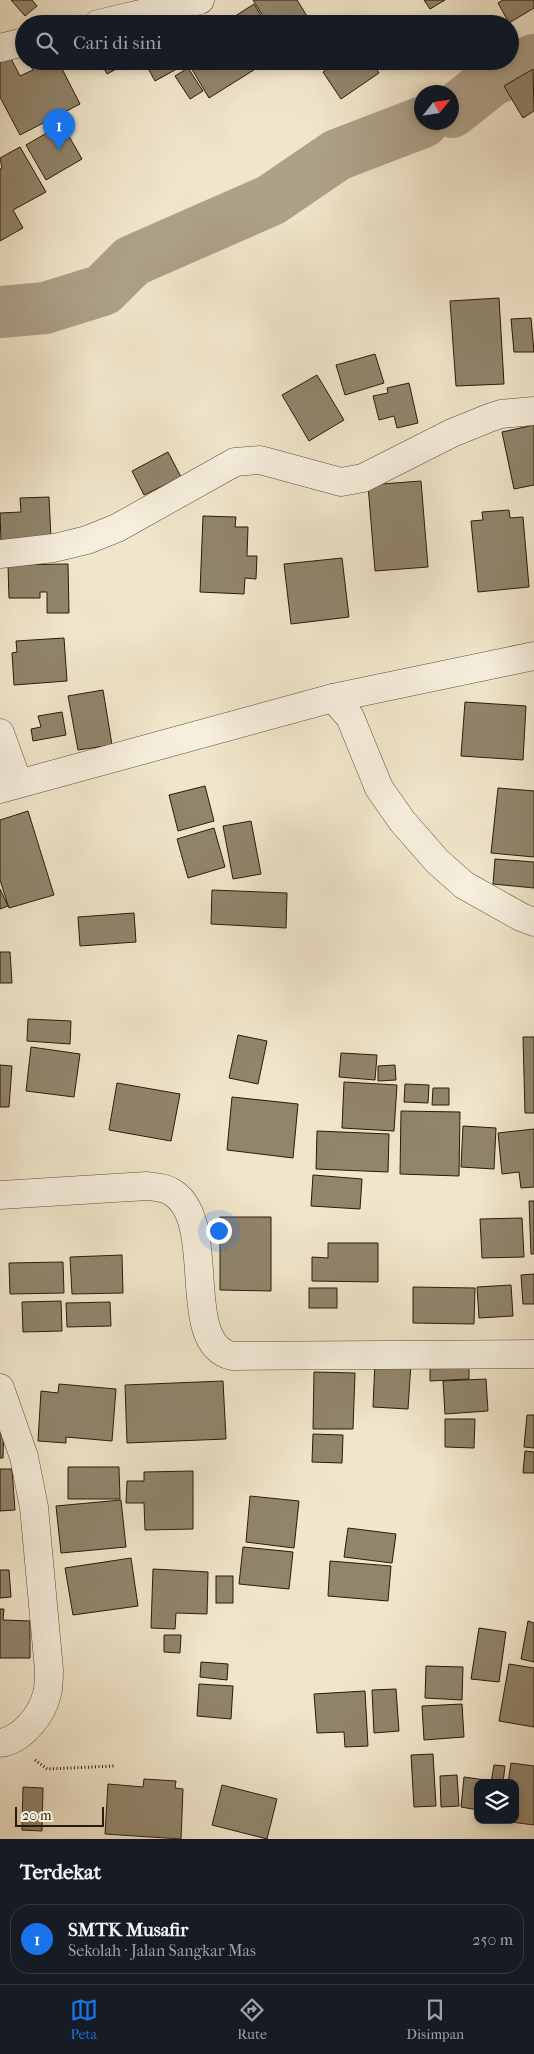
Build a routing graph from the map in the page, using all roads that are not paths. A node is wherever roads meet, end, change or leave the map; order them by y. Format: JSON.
{"nodes":[{"id":1,"x":200,"y":0,"type":"edge"},
{"id":2,"x":136,"y":15,"type":"edge"},
{"id":3,"x":15,"y":44,"type":"edge"},
{"id":4,"x":0,"y":48,"type":"edge"},
{"id":5,"x":534,"y":411,"type":"edge"},
{"id":6,"x":0,"y":554,"type":"edge"},
{"id":7,"x":534,"y":656,"type":"edge"},
{"id":8,"x":333,"y":698,"type":"junction"},
{"id":9,"x":0,"y":733,"type":"edge"},
{"id":10,"x":9,"y":786,"type":"edge"},
{"id":11,"x":534,"y":922,"type":"edge"},
{"id":12,"x":0,"y":1195,"type":"edge"},
{"id":13,"x":534,"y":1354,"type":"edge"},
{"id":14,"x":0,"y":1388,"type":"edge"},
{"id":15,"x":5,"y":1742,"type":"edge"}],
"edges":[{"from":1,"to":2,"type":"street"},
{"from":3,"to":4,"type":"street"},
{"from":5,"to":6,"type":"street"},
{"from":7,"to":8,"type":"street"},
{"from":8,"to":10,"type":"street"},
{"from":8,"to":11,"type":"street"},
{"from":9,"to":10,"type":"street"},
{"from":12,"to":13,"type":"street"},
{"from":14,"to":15,"type":"street"}]}
